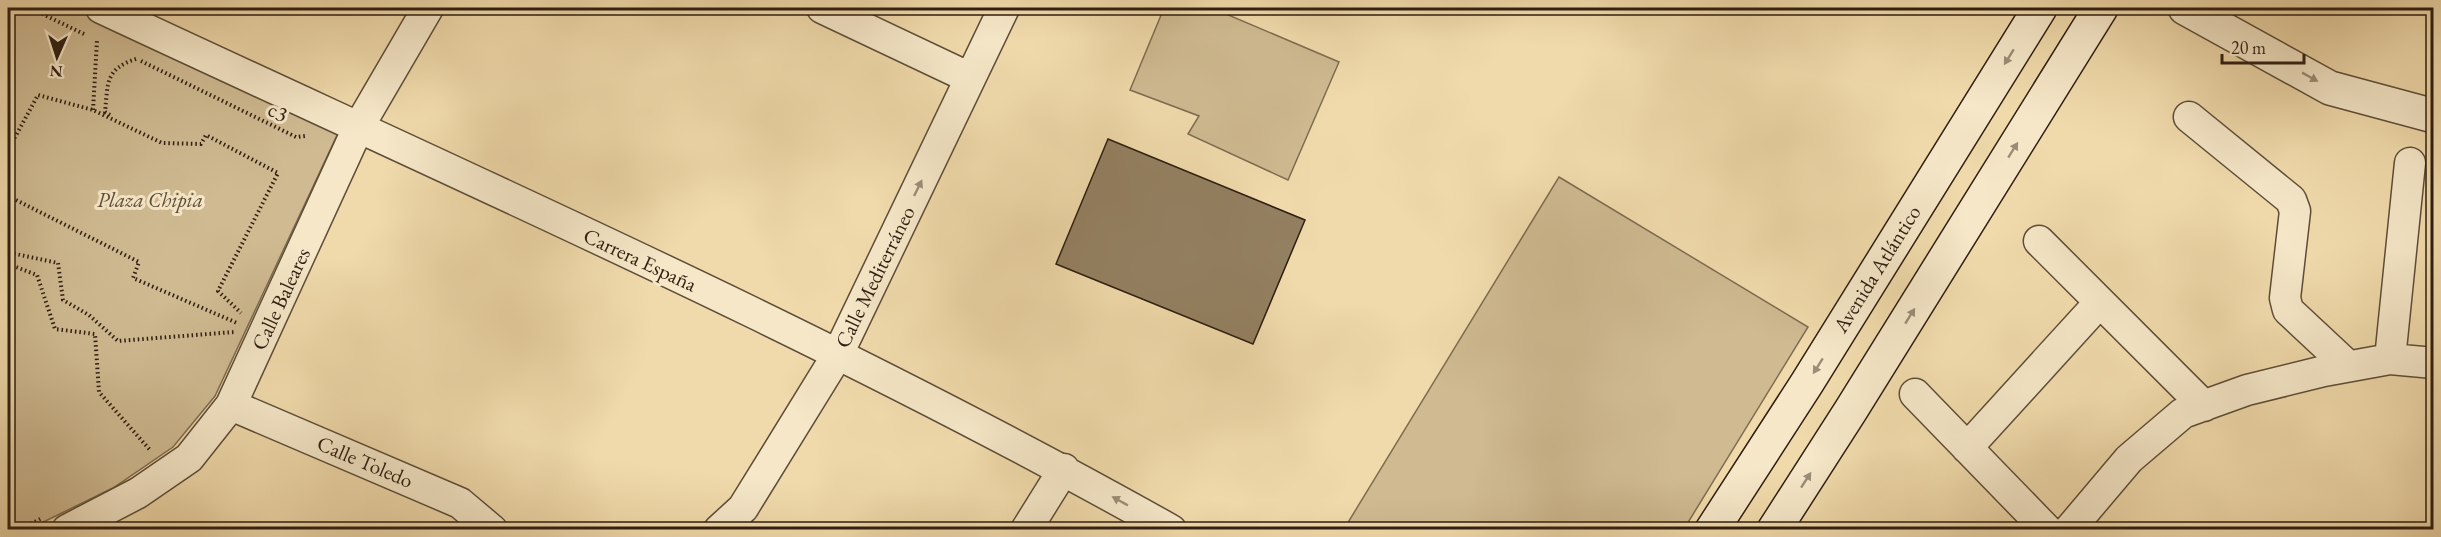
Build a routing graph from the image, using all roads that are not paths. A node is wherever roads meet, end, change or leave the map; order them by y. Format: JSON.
{"nodes":[{"id":1,"x":101,"y":8,"type":"edge"},
{"id":2,"x":428,"y":8,"type":"edge"},
{"id":3,"x":822,"y":8,"type":"edge"},
{"id":4,"x":1004,"y":8,"type":"edge"},
{"id":5,"x":2040,"y":8,"type":"edge"},
{"id":6,"x":2101,"y":8,"type":"edge"},
{"id":7,"x":2185,"y":8,"type":"edge"},
{"id":8,"x":970,"y":78,"type":"junction"},
{"id":9,"x":2433,"y":116,"type":"edge"},
{"id":10,"x":2189,"y":117,"type":"dead end"},
{"id":11,"x":358,"y":128,"type":"junction"},
{"id":12,"x":2410,"y":163,"type":"dead end"},
{"id":13,"x":2039,"y":241,"type":"dead end"},
{"id":14,"x":2100,"y":302,"type":"junction"},
{"id":15,"x":838,"y":354,"type":"junction"},
{"id":16,"x":2390,"y":359,"type":"junction"},
{"id":17,"x":2433,"y":363,"type":"edge"},
{"id":18,"x":2348,"y":366,"type":"junction"},
{"id":19,"x":1915,"y":394,"type":"dead end"},
{"id":20,"x":231,"y":405,"type":"junction"},
{"id":21,"x":2204,"y":406,"type":"junction"},
{"id":22,"x":1968,"y":448,"type":"junction"},
{"id":23,"x":1064,"y":469,"type":"junction"},
{"id":24,"x":59,"y":522,"type":"edge"},
{"id":25,"x":492,"y":530,"type":"edge"},
{"id":26,"x":719,"y":530,"type":"edge"},
{"id":27,"x":1026,"y":530,"type":"edge"},
{"id":28,"x":1171,"y":530,"type":"edge"},
{"id":29,"x":1712,"y":530,"type":"edge"},
{"id":30,"x":1774,"y":530,"type":"edge"},
{"id":31,"x":2047,"y":530,"type":"edge"},
{"id":32,"x":2069,"y":530,"type":"edge"}],
"edges":[{"from":1,"to":11,"type":"street","name":"Carrera España"},
{"from":2,"to":11,"type":"street","name":"Calle Baleares"},
{"from":3,"to":8,"type":"street"},
{"from":4,"to":8,"type":"street","name":"Calle Mediterráneo"},
{"from":5,"to":29,"type":"main road","name":"Avenida Atlántico","one_way":true},
{"from":30,"to":6,"type":"main road","one_way":true},
{"from":7,"to":9,"type":"main road","one_way":true},
{"from":15,"to":8,"type":"street","name":"Calle Mediterráneo","one_way":true},
{"from":10,"to":18,"type":"street"},
{"from":11,"to":15,"type":"street","name":"Carrera España"},
{"from":11,"to":20,"type":"street","name":"Calle Baleares"},
{"from":12,"to":16,"type":"street"},
{"from":13,"to":14,"type":"street"},
{"from":14,"to":21,"type":"street"},
{"from":14,"to":22,"type":"street"},
{"from":15,"to":23,"type":"street","name":"Carrera España"},
{"from":15,"to":26,"type":"street","name":"Calle Mediterráneo"},
{"from":16,"to":17,"type":"street"},
{"from":16,"to":18,"type":"street"},
{"from":18,"to":21,"type":"street"},
{"from":19,"to":22,"type":"street"},
{"from":20,"to":24,"type":"street","name":"Calle Baleares"},
{"from":20,"to":25,"type":"street","name":"Calle Toledo"},
{"from":21,"to":32,"type":"street"},
{"from":22,"to":31,"type":"street"},
{"from":23,"to":27,"type":"street"},
{"from":28,"to":23,"type":"street","name":"Carrera España","one_way":true}]}
